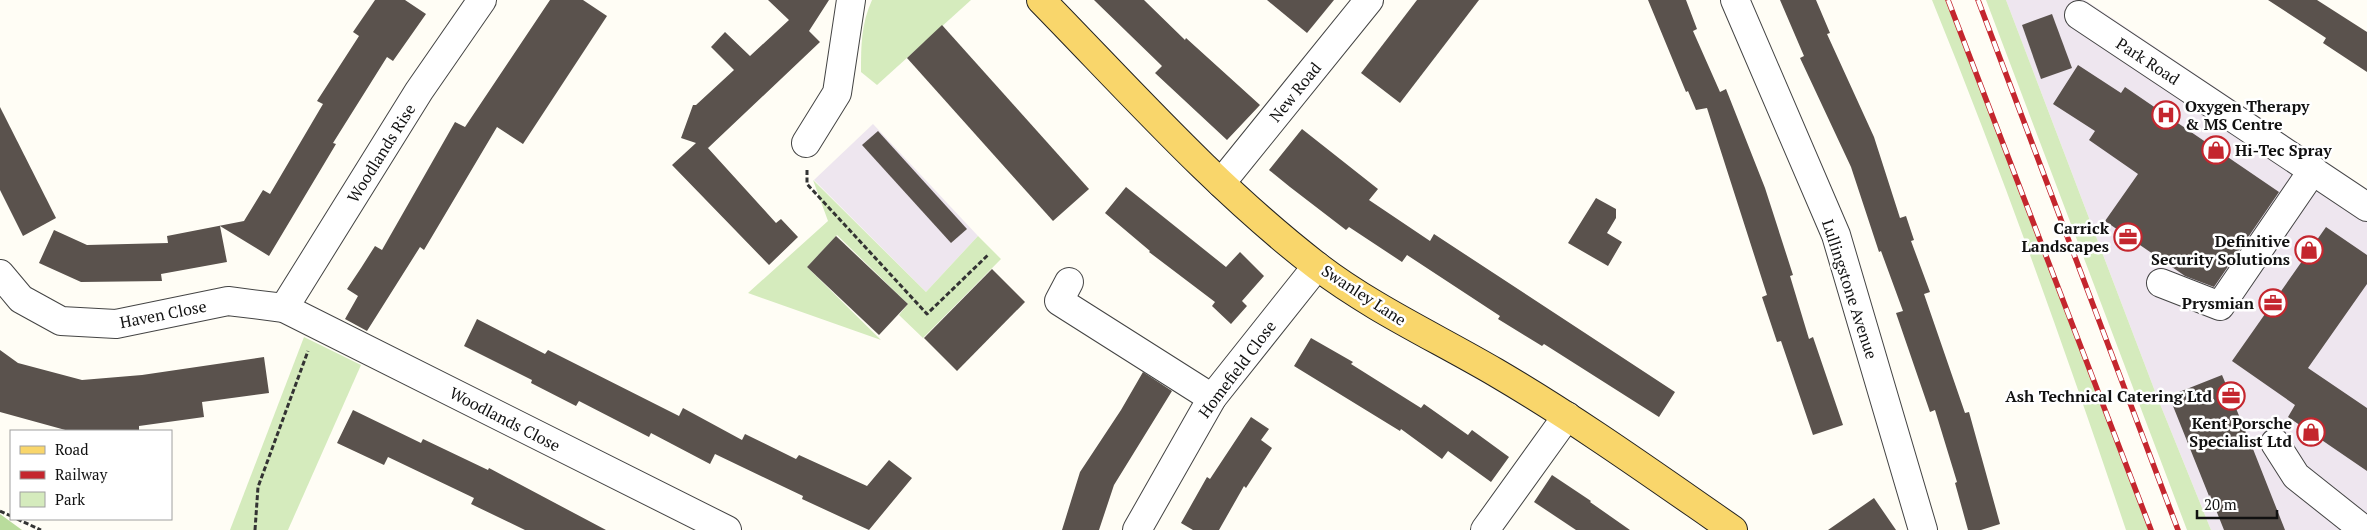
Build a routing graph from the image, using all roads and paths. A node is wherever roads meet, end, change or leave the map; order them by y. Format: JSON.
{"nodes":[{"id":1,"x":482,"y":0,"type":"edge"},
{"id":2,"x":851,"y":0,"type":"edge"},
{"id":3,"x":1041,"y":0,"type":"edge"},
{"id":4,"x":1369,"y":0,"type":"edge"},
{"id":5,"x":1734,"y":0,"type":"edge"},
{"id":6,"x":2079,"y":16,"type":"dead end"},
{"id":7,"x":806,"y":143,"type":"joint"},
{"id":8,"x":2313,"y":170,"type":"junction"},
{"id":9,"x":1221,"y":183,"type":"junction"},
{"id":10,"x":2367,"y":207,"type":"edge"},
{"id":11,"x":989,"y":254,"type":"dead end"},
{"id":12,"x":1318,"y":266,"type":"junction"},
{"id":13,"x":0,"y":274,"type":"edge"},
{"id":14,"x":1070,"y":282,"type":"dead end"},
{"id":15,"x":2161,"y":283,"type":"dead end"},
{"id":16,"x":284,"y":308,"type":"junction"},
{"id":17,"x":318,"y":324,"type":"junction"},
{"id":18,"x":1212,"y":398,"type":"junction"},
{"id":19,"x":1567,"y":416,"type":"junction"},
{"id":20,"x":2275,"y":444,"type":"dead end"},
{"id":21,"x":19,"y":520,"type":"edge"},
{"id":22,"x":41,"y":530,"type":"edge"},
{"id":23,"x":255,"y":530,"type":"edge"},
{"id":24,"x":727,"y":530,"type":"edge"},
{"id":25,"x":1137,"y":530,"type":"edge"},
{"id":26,"x":1485,"y":530,"type":"edge"},
{"id":27,"x":1733,"y":530,"type":"edge"},
{"id":28,"x":1923,"y":530,"type":"edge"},
{"id":29,"x":2364,"y":530,"type":"edge"}],
"edges":[{"from":1,"to":16,"type":"street","name":"Woodlands Rise"},
{"from":2,"to":7,"type":"street"},
{"from":3,"to":9,"type":"main road","name":"Swanley Lane"},
{"from":4,"to":9,"type":"street","name":"New Road"},
{"from":5,"to":28,"type":"street","name":"Lullingstone Avenue"},
{"from":6,"to":8,"type":"street","name":"Park Road"},
{"from":7,"to":11,"type":"path"},
{"from":8,"to":10,"type":"street","name":"Park Road"},
{"from":8,"to":15,"type":"street"},
{"from":9,"to":12,"type":"main road","name":"Swanley Lane"},
{"from":12,"to":18,"type":"street","name":"Homefield Close"},
{"from":12,"to":19,"type":"main road","name":"Swanley Lane"},
{"from":13,"to":16,"type":"street","name":"Haven Close"},
{"from":14,"to":18,"type":"street"},
{"from":16,"to":17,"type":"street","name":"Woodlands Close"},
{"from":17,"to":23,"type":"path"},
{"from":17,"to":24,"type":"street","name":"Woodlands Close"},
{"from":18,"to":25,"type":"street","name":"Homefield Close"},
{"from":19,"to":26,"type":"street"},
{"from":19,"to":27,"type":"main road","name":"Swanley Lane"},
{"from":20,"to":29,"type":"street"},
{"from":21,"to":22,"type":"path"}]}
